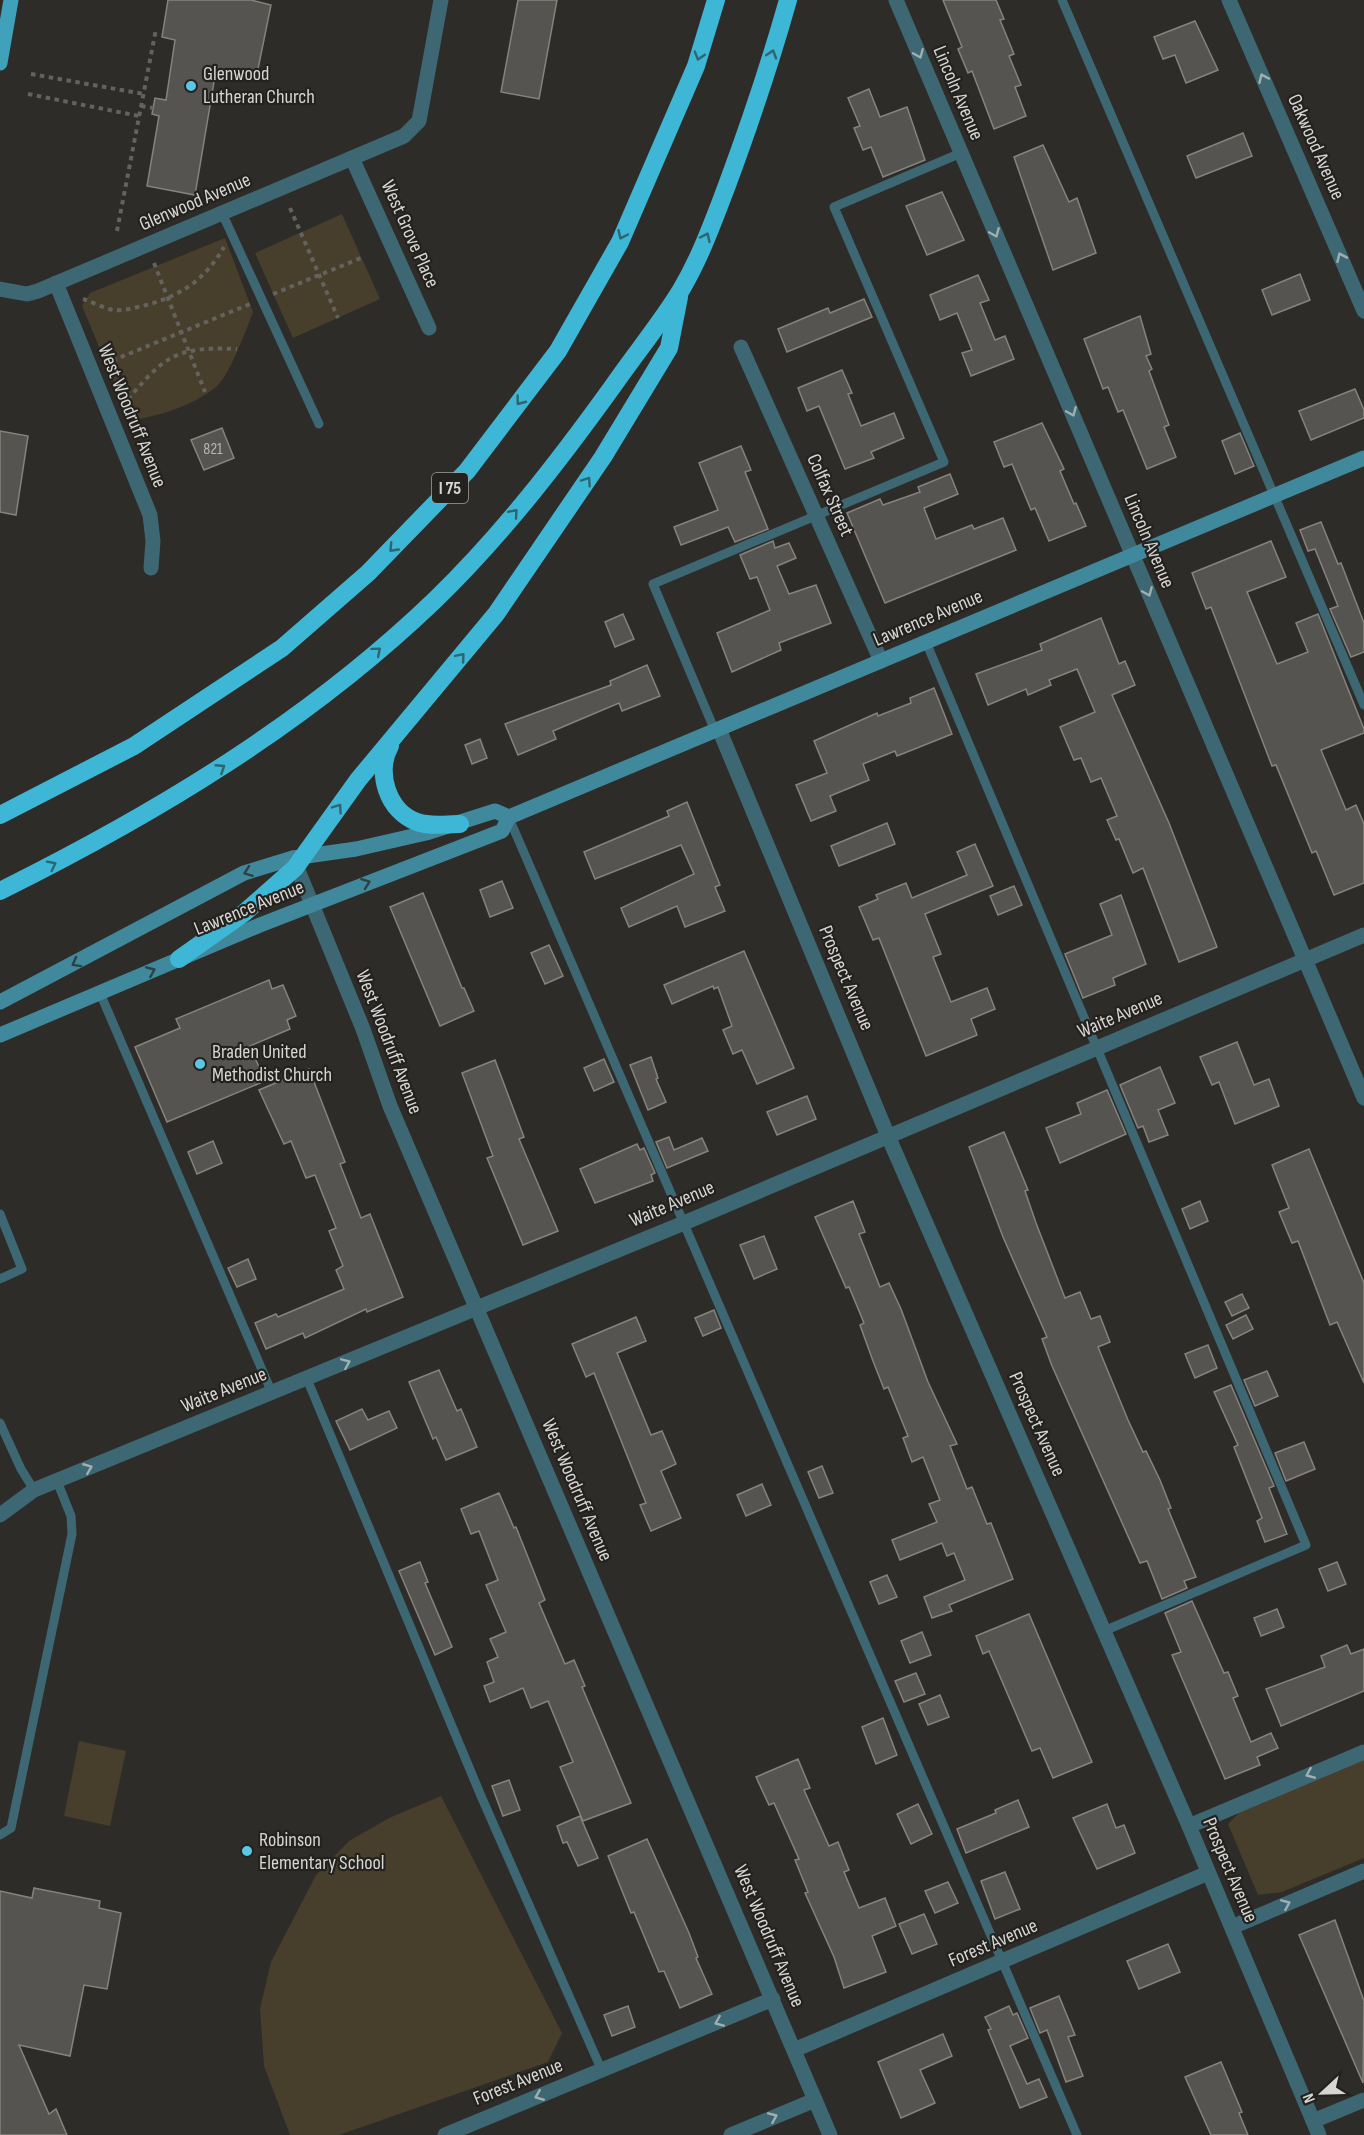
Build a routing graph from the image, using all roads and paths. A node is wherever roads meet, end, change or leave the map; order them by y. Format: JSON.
{"nodes":[{"id":1,"x":11,"y":0,"type":"edge"},
{"id":2,"x":441,"y":0,"type":"edge"},
{"id":3,"x":716,"y":0,"type":"edge"},
{"id":4,"x":788,"y":0,"type":"edge"},
{"id":5,"x":896,"y":0,"type":"edge"},
{"id":6,"x":1062,"y":0,"type":"edge"},
{"id":7,"x":1229,"y":0,"type":"edge"},
{"id":8,"x":156,"y":29,"type":"dead end"},
{"id":9,"x":0,"y":63,"type":"edge"},
{"id":10,"x":31,"y":74,"type":"dead end"},
{"id":11,"x":28,"y":94,"type":"dead end"},
{"id":12,"x":144,"y":94,"type":"junction"},
{"id":13,"x":141,"y":106,"type":"junction"},
{"id":14,"x":153,"y":108,"type":"dead end"},
{"id":15,"x":139,"y":116,"type":"junction"},
{"id":16,"x":961,"y":153,"type":"junction"},
{"id":17,"x":352,"y":158,"type":"junction"},
{"id":18,"x":290,"y":208,"type":"dead end"},
{"id":19,"x":222,"y":213,"type":"junction"},
{"id":20,"x":117,"y":231,"type":"dead end"},
{"id":21,"x":234,"y":239,"type":"junction"},
{"id":22,"x":361,"y":258,"type":"dead end"},
{"id":23,"x":154,"y":263,"type":"dead end"},
{"id":24,"x":320,"y":275,"type":"junction"},
{"id":25,"x":56,"y":283,"type":"junction"},
{"id":26,"x":0,"y":290,"type":"edge"},
{"id":27,"x":681,"y":290,"type":"junction"},
{"id":28,"x":82,"y":299,"type":"dead end"},
{"id":29,"x":168,"y":299,"type":"junction"},
{"id":30,"x":261,"y":299,"type":"junction"},
{"id":31,"x":1364,"y":311,"type":"edge"},
{"id":32,"x":338,"y":318,"type":"dead end"},
{"id":33,"x":429,"y":328,"type":"dead end"},
{"id":34,"x":182,"y":332,"type":"junction"},
{"id":35,"x":741,"y":347,"type":"dead end"},
{"id":36,"x":237,"y":349,"type":"dead end"},
{"id":37,"x":188,"y":350,"type":"junction"},
{"id":38,"x":91,"y":370,"type":"junction"},
{"id":39,"x":205,"y":392,"type":"dead end"},
{"id":40,"x":121,"y":407,"type":"dead end"},
{"id":41,"x":319,"y":424,"type":"dead end"},
{"id":42,"x":1364,"y":458,"type":"edge"},
{"id":43,"x":1274,"y":495,"type":"junction"},
{"id":44,"x":816,"y":516,"type":"junction"},
{"id":45,"x":1133,"y":555,"type":"junction"},
{"id":46,"x":151,"y":568,"type":"dead end"},
{"id":47,"x":926,"y":642,"type":"junction"},
{"id":48,"x":881,"y":661,"type":"junction"},
{"id":49,"x":1364,"y":705,"type":"edge"},
{"id":50,"x":717,"y":730,"type":"junction"},
{"id":51,"x":397,"y":733,"type":"junction"},
{"id":52,"x":0,"y":815,"type":"edge"},
{"id":53,"x":508,"y":818,"type":"junction"},
{"id":54,"x":459,"y":824,"type":"junction"},
{"id":55,"x":298,"y":860,"type":"junction"},
{"id":56,"x":0,"y":891,"type":"edge"},
{"id":57,"x":312,"y":905,"type":"junction"},
{"id":58,"x":1364,"y":935,"type":"edge"},
{"id":59,"x":179,"y":959,"type":"junction"},
{"id":60,"x":1305,"y":960,"type":"junction"},
{"id":61,"x":100,"y":993,"type":"junction"},
{"id":62,"x":0,"y":1002,"type":"edge"},
{"id":63,"x":0,"y":1035,"type":"edge"},
{"id":64,"x":1097,"y":1048,"type":"junction"},
{"id":65,"x":1364,"y":1098,"type":"edge"},
{"id":66,"x":888,"y":1136,"type":"junction"},
{"id":67,"x":0,"y":1214,"type":"edge"},
{"id":68,"x":684,"y":1223,"type":"junction"},
{"id":69,"x":0,"y":1279,"type":"edge"},
{"id":70,"x":477,"y":1308,"type":"junction"},
{"id":71,"x":308,"y":1379,"type":"junction"},
{"id":72,"x":272,"y":1393,"type":"junction"},
{"id":73,"x":0,"y":1424,"type":"edge"},
{"id":74,"x":57,"y":1481,"type":"junction"},
{"id":75,"x":34,"y":1490,"type":"junction"},
{"id":76,"x":0,"y":1515,"type":"edge"},
{"id":77,"x":1104,"y":1631,"type":"junction"},
{"id":78,"x":1364,"y":1752,"type":"edge"},
{"id":79,"x":1189,"y":1826,"type":"junction"},
{"id":80,"x":0,"y":1835,"type":"edge"},
{"id":81,"x":1364,"y":1871,"type":"edge"},
{"id":82,"x":1209,"y":1873,"type":"junction"},
{"id":83,"x":1232,"y":1927,"type":"junction"},
{"id":84,"x":1003,"y":1962,"type":"junction"},
{"id":85,"x":773,"y":1999,"type":"junction"},
{"id":86,"x":795,"y":2050,"type":"junction"},
{"id":87,"x":602,"y":2071,"type":"junction"},
{"id":88,"x":815,"y":2100,"type":"junction"},
{"id":89,"x":1364,"y":2100,"type":"edge"},
{"id":90,"x":1316,"y":2128,"type":"edge"},
{"id":91,"x":445,"y":2135,"type":"edge"},
{"id":92,"x":731,"y":2135,"type":"edge"},
{"id":93,"x":830,"y":2135,"type":"edge"},
{"id":94,"x":1077,"y":2135,"type":"edge"}],
"edges":[{"from":1,"to":9,"type":"main road"},
{"from":2,"to":17,"type":"street","name":"Glenwood Avenue"},
{"from":3,"to":52,"type":"highway","number":"I 75","one_way":true},
{"from":27,"to":4,"type":"highway","one_way":true},
{"from":5,"to":16,"type":"street","name":"Lincoln Avenue","one_way":true},
{"from":6,"to":43,"type":"lane"},
{"from":31,"to":7,"type":"street","name":"Oakwood Avenue","one_way":true},
{"from":8,"to":12,"type":"path"},
{"from":10,"to":12,"type":"path"},
{"from":11,"to":15,"type":"path"},
{"from":12,"to":13,"type":"path"},
{"from":13,"to":14,"type":"path"},
{"from":13,"to":15,"type":"path"},
{"from":15,"to":20,"type":"path"},
{"from":16,"to":44,"type":"lane"},
{"from":16,"to":45,"type":"street","name":"Lincoln Avenue","one_way":true},
{"from":17,"to":19,"type":"street","name":"Glenwood Avenue"},
{"from":17,"to":33,"type":"street","name":"West Grove Place"},
{"from":18,"to":24,"type":"path"},
{"from":19,"to":21,"type":"lane"},
{"from":19,"to":25,"type":"street","name":"Glenwood Avenue"},
{"from":21,"to":29,"type":"path"},
{"from":21,"to":30,"type":"lane"},
{"from":22,"to":24,"type":"path"},
{"from":23,"to":29,"type":"path"},
{"from":24,"to":30,"type":"path"},
{"from":24,"to":32,"type":"path"},
{"from":25,"to":26,"type":"street","name":"Glenwood Avenue"},
{"from":25,"to":38,"type":"street","name":"West Woodruff Avenue"},
{"from":51,"to":27,"type":"highway","one_way":true},
{"from":56,"to":27,"type":"highway","one_way":true},
{"from":28,"to":29,"type":"path"},
{"from":29,"to":34,"type":"path"},
{"from":30,"to":34,"type":"path"},
{"from":30,"to":41,"type":"lane"},
{"from":34,"to":37,"type":"path"},
{"from":34,"to":38,"type":"path"},
{"from":35,"to":44,"type":"street","name":"Colfax Street"},
{"from":36,"to":37,"type":"path"},
{"from":37,"to":39,"type":"path"},
{"from":37,"to":40,"type":"path"},
{"from":38,"to":46,"type":"street","name":"West Woodruff Avenue"},
{"from":42,"to":43,"type":"street","name":"Lawrence Avenue"},
{"from":43,"to":45,"type":"street","name":"Lawrence Avenue"},
{"from":43,"to":49,"type":"lane"},
{"from":44,"to":48,"type":"street","name":"Colfax Street"},
{"from":44,"to":50,"type":"lane"},
{"from":45,"to":47,"type":"street","name":"Lawrence Avenue"},
{"from":45,"to":60,"type":"street","name":"Lincoln Avenue","one_way":true},
{"from":47,"to":48,"type":"street","name":"Lawrence Avenue"},
{"from":47,"to":64,"type":"lane"},
{"from":48,"to":50,"type":"street","name":"Lawrence Avenue"},
{"from":50,"to":53,"type":"street","name":"Lawrence Avenue"},
{"from":50,"to":66,"type":"street","name":"Prospect Avenue"},
{"from":51,"to":54,"type":"highway"},
{"from":55,"to":51,"type":"highway","one_way":true},
{"from":53,"to":54,"type":"street","name":"Lawrence Avenue"},
{"from":57,"to":53,"type":"street","name":"Lawrence Avenue","one_way":true},
{"from":53,"to":68,"type":"lane"},
{"from":54,"to":55,"type":"street","name":"Lawrence Avenue"},
{"from":55,"to":57,"type":"street","name":"West Woodruff Avenue"},
{"from":55,"to":59,"type":"highway"},
{"from":55,"to":62,"type":"street","name":"Lawrence Avenue","one_way":true},
{"from":57,"to":59,"type":"street","name":"Lawrence Avenue"},
{"from":57,"to":70,"type":"street","name":"West Woodruff Avenue"},
{"from":58,"to":60,"type":"street","name":"Waite Avenue"},
{"from":61,"to":59,"type":"street","name":"Lawrence Avenue","one_way":true},
{"from":60,"to":64,"type":"street","name":"Waite Avenue"},
{"from":60,"to":65,"type":"street","name":"Lincoln Avenue"},
{"from":61,"to":63,"type":"street","name":"Lawrence Avenue"},
{"from":61,"to":72,"type":"lane"},
{"from":64,"to":66,"type":"street","name":"Waite Avenue"},
{"from":64,"to":77,"type":"lane"},
{"from":66,"to":68,"type":"street","name":"Waite Avenue"},
{"from":66,"to":77,"type":"street","name":"Prospect Avenue"},
{"from":67,"to":69,"type":"lane"},
{"from":68,"to":70,"type":"street","name":"Waite Avenue"},
{"from":68,"to":84,"type":"lane"},
{"from":71,"to":70,"type":"street","name":"Waite Avenue","one_way":true},
{"from":70,"to":85,"type":"street","name":"West Woodruff Avenue"},
{"from":71,"to":72,"type":"street","name":"Waite Avenue"},
{"from":71,"to":87,"type":"lane"},
{"from":74,"to":72,"type":"street","name":"Waite Avenue","one_way":true},
{"from":73,"to":75,"type":"lane"},
{"from":74,"to":75,"type":"street","name":"Waite Avenue"},
{"from":74,"to":80,"type":"lane"},
{"from":75,"to":76,"type":"street","name":"Waite Avenue"},
{"from":77,"to":79,"type":"street","name":"Prospect Avenue"},
{"from":78,"to":79,"type":"street","one_way":true},
{"from":79,"to":82,"type":"street","name":"Prospect Avenue"},
{"from":83,"to":81,"type":"street","one_way":true},
{"from":82,"to":83,"type":"street","name":"Prospect Avenue"},
{"from":82,"to":84,"type":"street","name":"Forest Avenue"},
{"from":83,"to":90,"type":"street","name":"Prospect Avenue"},
{"from":84,"to":86,"type":"street","name":"Forest Avenue"},
{"from":84,"to":94,"type":"lane"},
{"from":85,"to":86,"type":"street","name":"West Woodruff Avenue"},
{"from":85,"to":87,"type":"street","name":"Forest Avenue","one_way":true},
{"from":86,"to":88,"type":"street","name":"West Woodruff Avenue"},
{"from":87,"to":91,"type":"street","name":"Forest Avenue","one_way":true},
{"from":92,"to":88,"type":"street","one_way":true},
{"from":88,"to":93,"type":"street","name":"West Woodruff Avenue"},
{"from":89,"to":90,"type":"street"}]}
